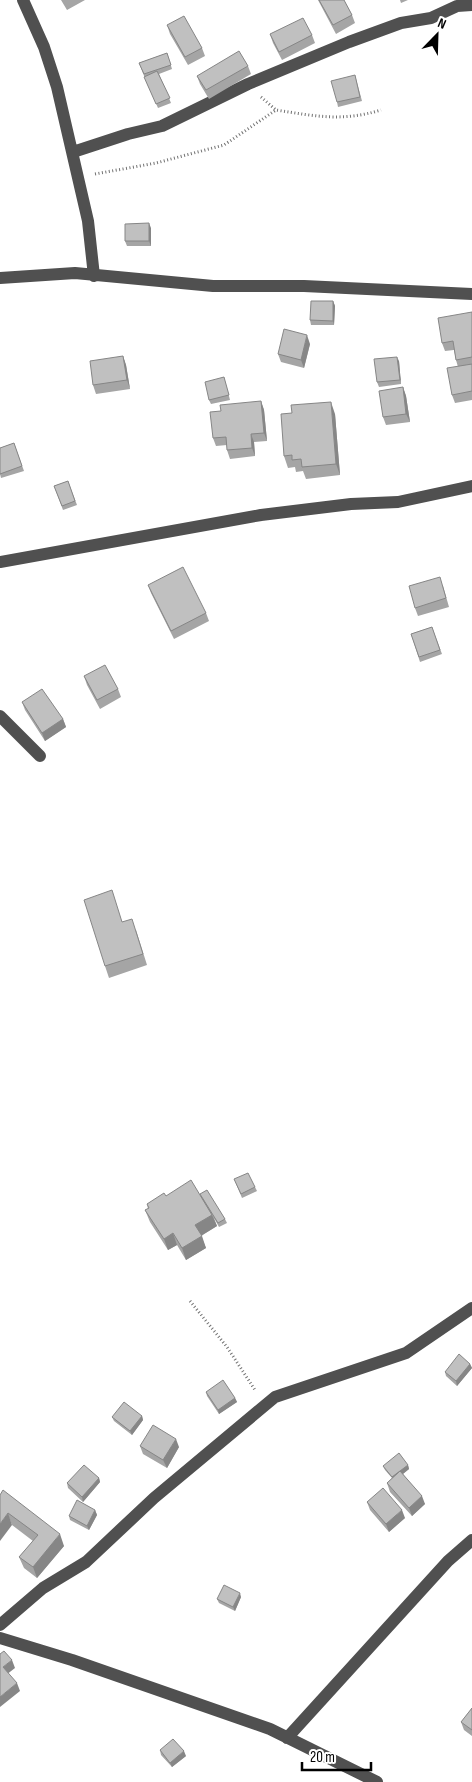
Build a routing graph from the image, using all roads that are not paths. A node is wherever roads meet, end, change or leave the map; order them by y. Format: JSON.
{"nodes":[{"id":1,"x":23,"y":0,"type":"edge"},
{"id":2,"x":472,"y":5,"type":"edge"},
{"id":3,"x":73,"y":152,"type":"junction"},
{"id":4,"x":94,"y":276,"type":"junction"},
{"id":5,"x":0,"y":279,"type":"edge"},
{"id":6,"x":472,"y":294,"type":"edge"},
{"id":7,"x":472,"y":486,"type":"edge"},
{"id":8,"x":0,"y":562,"type":"edge"},
{"id":9,"x":0,"y":716,"type":"edge"},
{"id":10,"x":40,"y":756,"type":"dead end"},
{"id":11,"x":472,"y":1308,"type":"edge"},
{"id":12,"x":472,"y":1540,"type":"edge"},
{"id":13,"x":0,"y":1625,"type":"edge"},
{"id":14,"x":0,"y":1638,"type":"edge"},
{"id":15,"x":287,"y":1738,"type":"junction"},
{"id":16,"x":377,"y":1782,"type":"edge"}],
"edges":[{"from":1,"to":3,"type":"street"},
{"from":2,"to":3,"type":"street"},
{"from":3,"to":4,"type":"street"},
{"from":4,"to":5,"type":"street"},
{"from":4,"to":6,"type":"street"},
{"from":7,"to":8,"type":"street"},
{"from":9,"to":10,"type":"street"},
{"from":11,"to":13,"type":"street"},
{"from":12,"to":15,"type":"street"},
{"from":14,"to":15,"type":"street"},
{"from":15,"to":16,"type":"street"}]}
